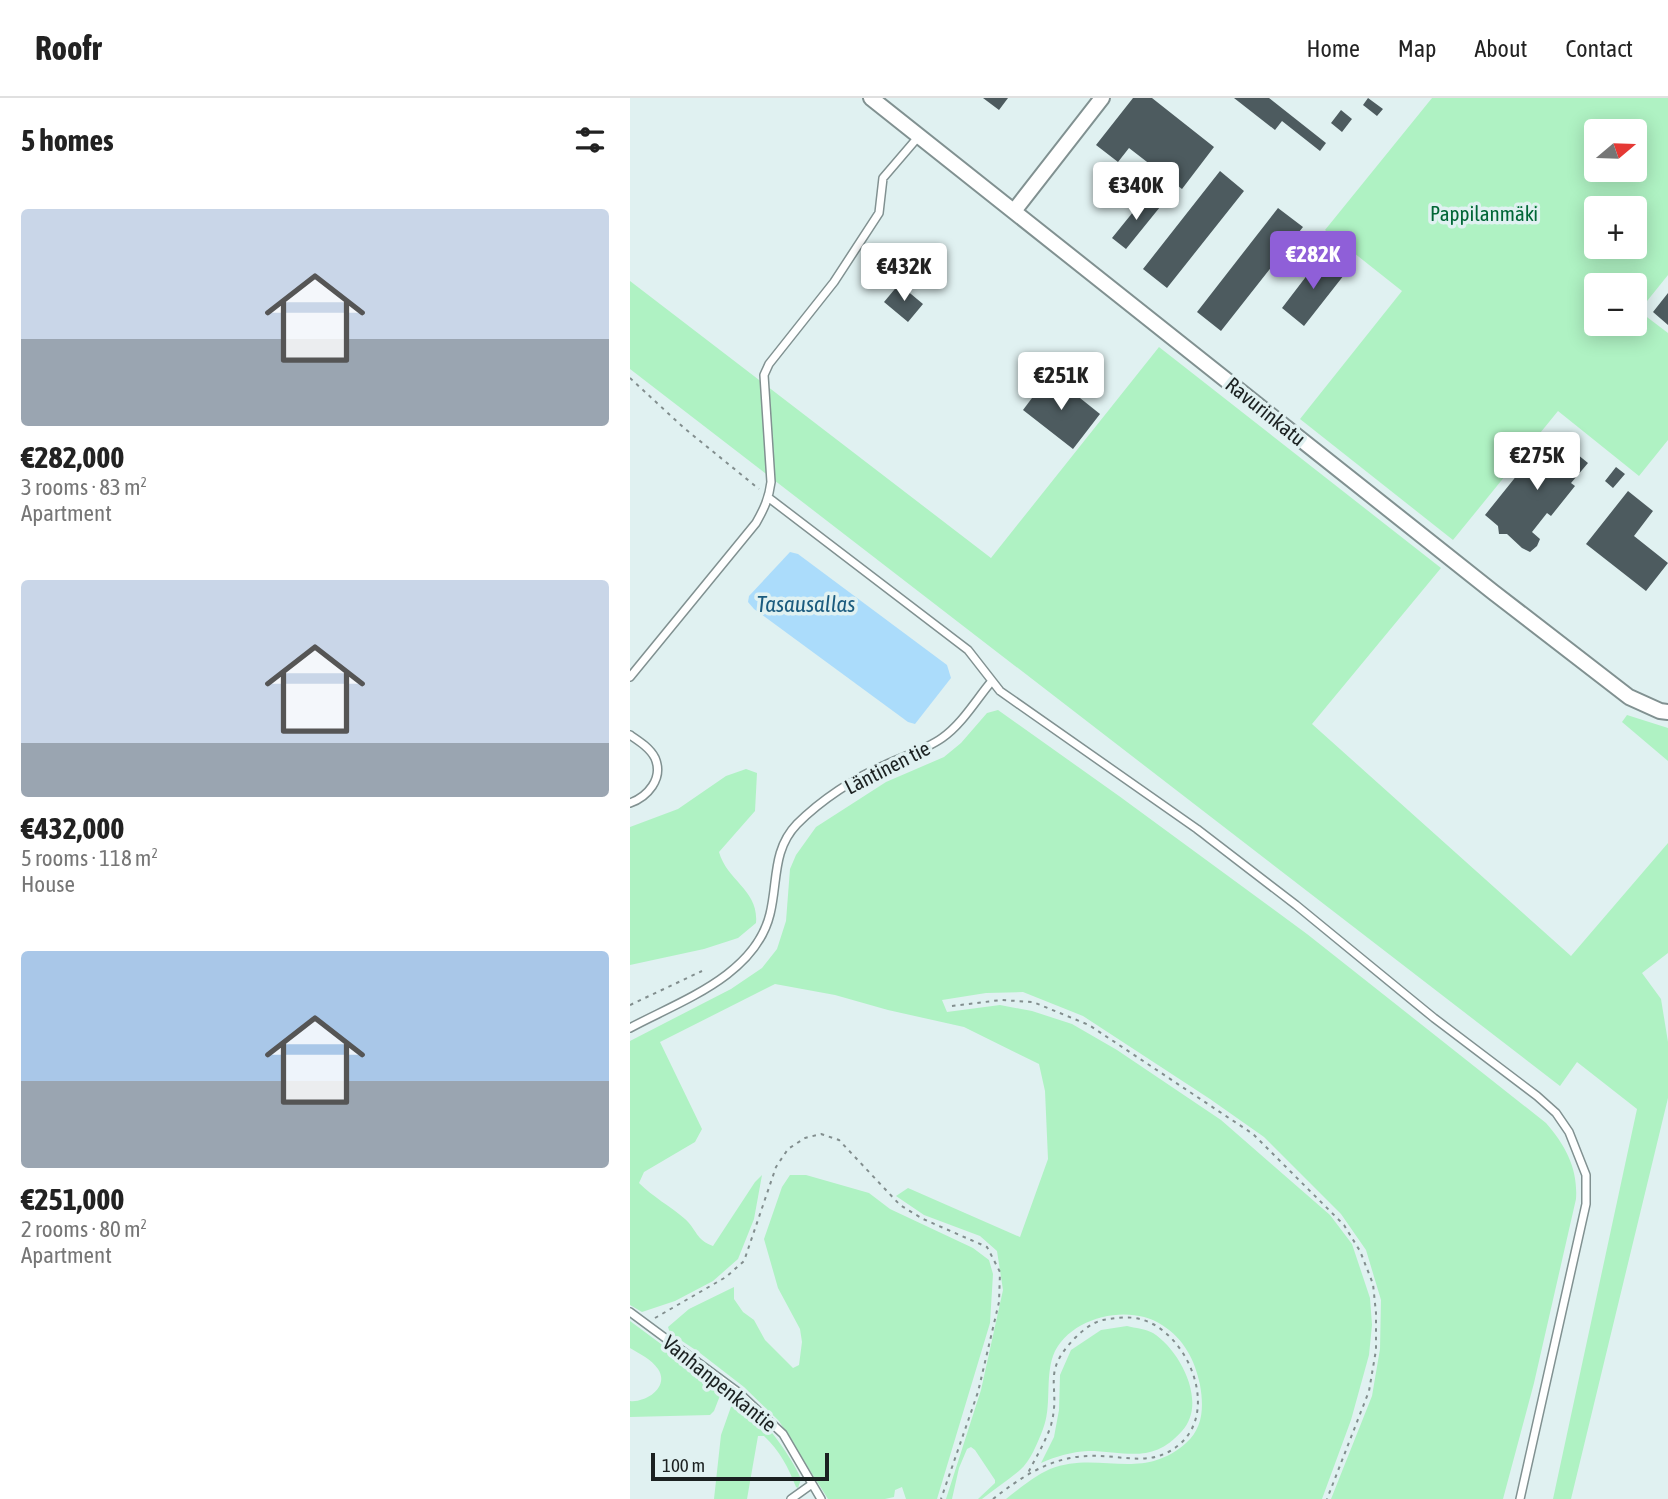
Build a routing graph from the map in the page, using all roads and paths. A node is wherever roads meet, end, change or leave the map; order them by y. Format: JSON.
{"nodes":[{"id":1,"x":871,"y":98,"type":"edge"},
{"id":2,"x":1102,"y":98,"type":"edge"},
{"id":3,"x":919,"y":136,"type":"junction"},
{"id":4,"x":1014,"y":211,"type":"junction"},
{"id":5,"x":630,"y":378,"type":"edge"},
{"id":6,"x":769,"y":498,"type":"junction"},
{"id":7,"x":630,"y":676,"type":"edge"},
{"id":8,"x":991,"y":682,"type":"junction"},
{"id":9,"x":1668,"y":712,"type":"edge"},
{"id":10,"x":630,"y":734,"type":"edge"},
{"id":11,"x":630,"y":803,"type":"edge"},
{"id":12,"x":702,"y":971,"type":"dead end"},
{"id":13,"x":630,"y":1005,"type":"edge"},
{"id":14,"x":952,"y":1006,"type":"dead end"},
{"id":15,"x":630,"y":1028,"type":"edge"},
{"id":16,"x":630,"y":1312,"type":"edge"},
{"id":17,"x":645,"y":1324,"type":"junction"},
{"id":18,"x":1028,"y":1473,"type":"junction"},
{"id":19,"x":812,"y":1484,"type":"junction"},
{"id":20,"x":791,"y":1499,"type":"edge"},
{"id":21,"x":821,"y":1499,"type":"edge"},
{"id":22,"x":941,"y":1499,"type":"edge"},
{"id":23,"x":993,"y":1499,"type":"edge"},
{"id":24,"x":1327,"y":1499,"type":"edge"},
{"id":25,"x":1520,"y":1499,"type":"edge"}],
"edges":[{"from":1,"to":3,"type":"street","name":"Ravurinkatu"},
{"from":2,"to":4,"type":"street"},
{"from":3,"to":4,"type":"street","name":"Ravurinkatu"},
{"from":3,"to":6,"type":"lane"},
{"from":4,"to":9,"type":"street","name":"Ravurinkatu"},
{"from":5,"to":6,"type":"path"},
{"from":6,"to":7,"type":"lane"},
{"from":6,"to":8,"type":"lane"},
{"from":8,"to":15,"type":"lane","name":"Läntinen tie"},
{"from":8,"to":25,"type":"lane"},
{"from":10,"to":11,"type":"lane"},
{"from":12,"to":13,"type":"path"},
{"from":14,"to":24,"type":"path"},
{"from":16,"to":17,"type":"lane","name":"Vanhanpenkantie"},
{"from":17,"to":19,"type":"lane","name":"Vanhanpenkantie"},
{"from":17,"to":22,"type":"path"},
{"from":18,"to":18,"type":"path"},
{"from":18,"to":23,"type":"path"},
{"from":19,"to":20,"type":"lane"},
{"from":19,"to":21,"type":"lane","name":"Vanhanpenkantie"}]}
